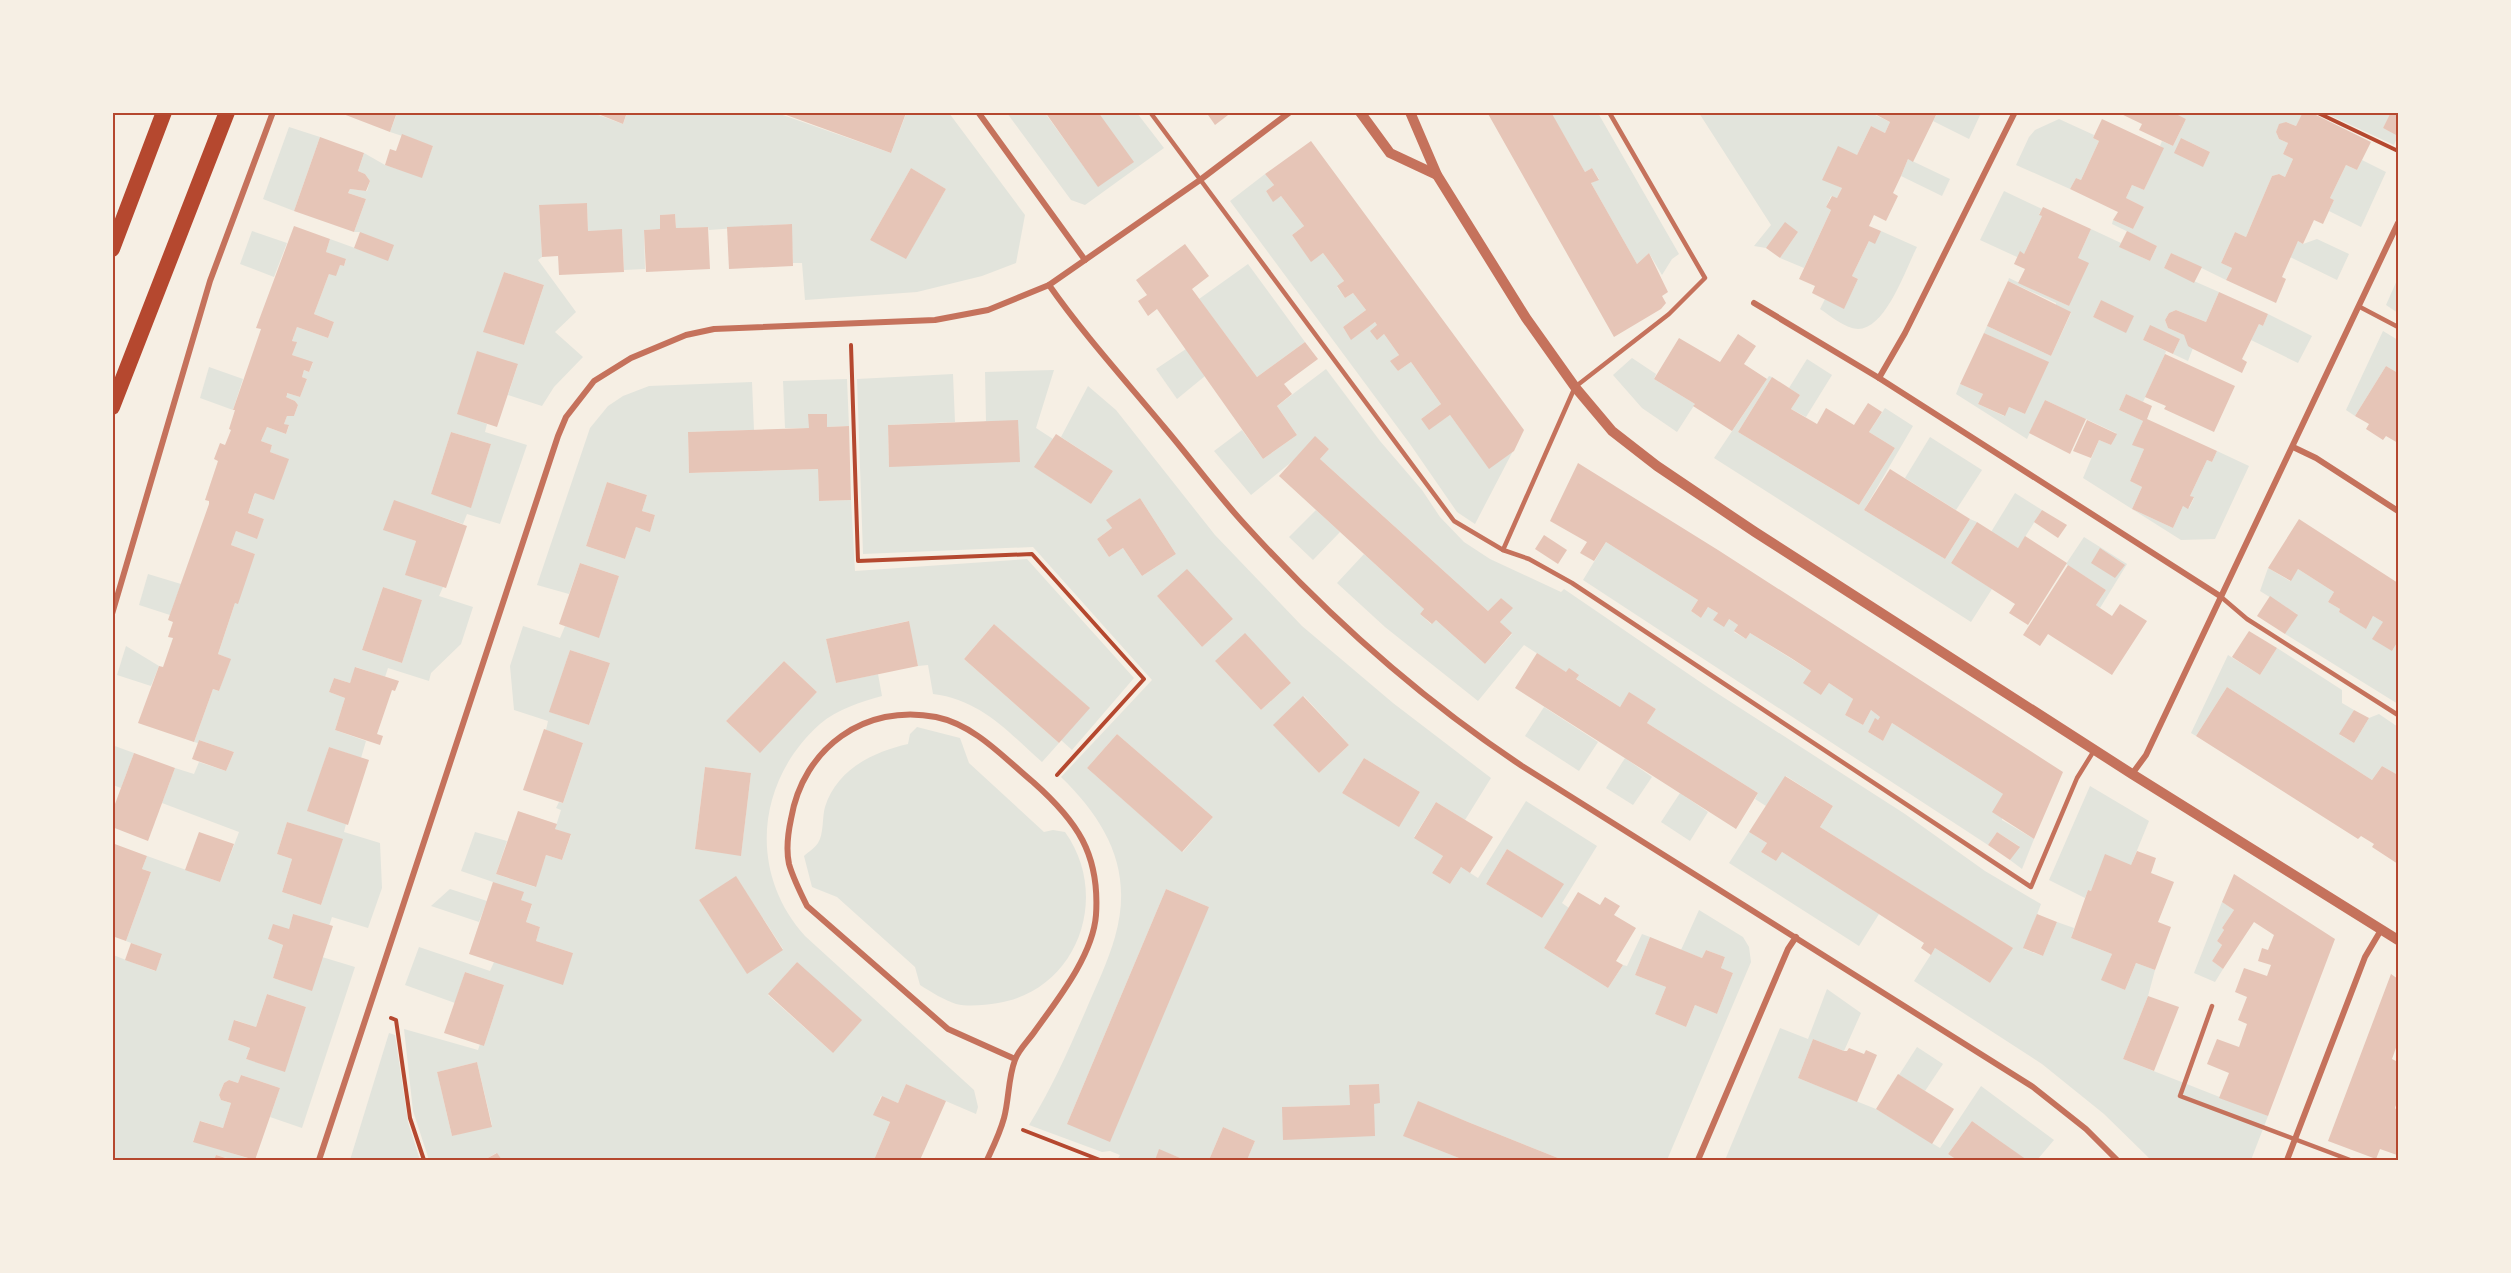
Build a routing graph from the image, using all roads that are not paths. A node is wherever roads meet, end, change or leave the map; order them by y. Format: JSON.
{"nodes":[{"id":1,"x":164,"y":112,"type":"edge"},
{"id":2,"x":227,"y":112,"type":"edge"},
{"id":3,"x":273,"y":112,"type":"edge"},
{"id":4,"x":978,"y":112,"type":"edge"},
{"id":5,"x":1150,"y":112,"type":"edge"},
{"id":6,"x":1290,"y":112,"type":"edge"},
{"id":7,"x":1360,"y":112,"type":"edge"},
{"id":8,"x":1410,"y":112,"type":"edge"},
{"id":9,"x":1609,"y":112,"type":"edge"},
{"id":10,"x":2015,"y":112,"type":"edge"},
{"id":11,"x":1437,"y":175,"type":"junction"},
{"id":12,"x":1200,"y":180,"type":"junction"},
{"id":13,"x":2398,"y":222,"type":"edge"},
{"id":14,"x":112,"y":249,"type":"edge"},
{"id":15,"x":1085,"y":260,"type":"junction"},
{"id":16,"x":1049,"y":285,"type":"junction"},
{"id":17,"x":1754,"y":303,"type":"dead end"},
{"id":18,"x":2360,"y":307,"type":"junction"},
{"id":19,"x":2398,"y":327,"type":"edge"},
{"id":20,"x":1880,"y":378,"type":"junction"},
{"id":21,"x":1575,"y":387,"type":"junction"},
{"id":22,"x":112,"y":407,"type":"edge"},
{"id":23,"x":2293,"y":447,"type":"junction"},
{"id":24,"x":2398,"y":511,"type":"edge"},
{"id":25,"x":1503,"y":550,"type":"junction"},
{"id":26,"x":2220,"y":596,"type":"junction"},
{"id":27,"x":112,"y":614,"type":"edge"},
{"id":28,"x":2398,"y":715,"type":"edge"},
{"id":29,"x":2095,"y":749,"type":"junction"},
{"id":30,"x":2132,"y":774,"type":"junction"},
{"id":31,"x":2381,"y":930,"type":"junction"},
{"id":32,"x":1796,"y":937,"type":"junction"},
{"id":33,"x":2398,"y":940,"type":"edge"},
{"id":34,"x":2212,"y":1006,"type":"dead end"},
{"id":35,"x":1015,"y":1059,"type":"junction"},
{"id":36,"x":2296,"y":1140,"type":"junction"},
{"id":37,"x":319,"y":1161,"type":"edge"},
{"id":38,"x":987,"y":1161,"type":"edge"},
{"id":39,"x":1698,"y":1161,"type":"edge"},
{"id":40,"x":2117,"y":1161,"type":"edge"},
{"id":41,"x":2287,"y":1161,"type":"edge"},
{"id":42,"x":2349,"y":1161,"type":"edge"}],
"edges":[{"from":1,"to":14,"type":"highway"},
{"from":2,"to":22,"type":"highway"},
{"from":3,"to":27,"type":"street"},
{"from":4,"to":15,"type":"street"},
{"from":5,"to":12,"type":"lane"},
{"from":6,"to":12,"type":"street"},
{"from":7,"to":11,"type":"street"},
{"from":8,"to":11,"type":"street"},
{"from":9,"to":21,"type":"lane"},
{"from":10,"to":20,"type":"street"},
{"from":11,"to":21,"type":"street"},
{"from":12,"to":15,"type":"street"},
{"from":12,"to":25,"type":"lane"},
{"from":13,"to":18,"type":"street"},
{"from":15,"to":16,"type":"street"},
{"from":16,"to":32,"type":"street"},
{"from":16,"to":37,"type":"street"},
{"from":17,"to":20,"type":"street"},
{"from":18,"to":19,"type":"lane"},
{"from":18,"to":23,"type":"street"},
{"from":20,"to":26,"type":"street"},
{"from":21,"to":25,"type":"lane"},
{"from":21,"to":29,"type":"street"},
{"from":23,"to":24,"type":"street"},
{"from":23,"to":26,"type":"street"},
{"from":25,"to":29,"type":"lane"},
{"from":26,"to":28,"type":"lane"},
{"from":26,"to":30,"type":"street"},
{"from":29,"to":30,"type":"street"},
{"from":30,"to":31,"type":"street"},
{"from":31,"to":33,"type":"street"},
{"from":31,"to":36,"type":"street"},
{"from":32,"to":39,"type":"street"},
{"from":32,"to":40,"type":"street"},
{"from":34,"to":36,"type":"lane"},
{"from":35,"to":35,"type":"street"},
{"from":35,"to":38,"type":"street"},
{"from":36,"to":41,"type":"street"},
{"from":36,"to":42,"type":"lane"}]}
